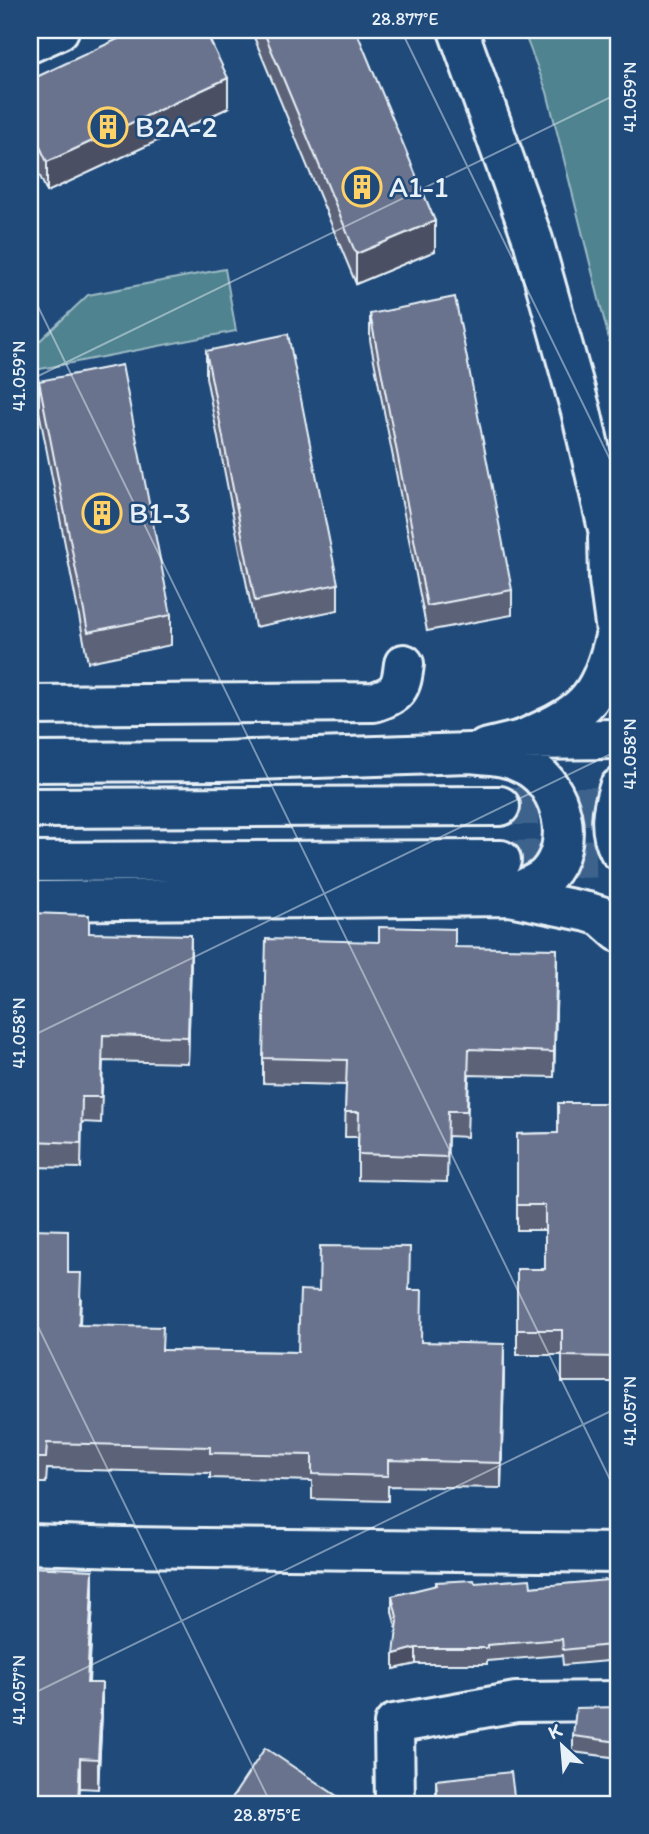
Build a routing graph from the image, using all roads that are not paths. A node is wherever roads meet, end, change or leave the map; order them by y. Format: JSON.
{"nodes":[{"id":1,"x":59,"y":30,"type":"edge"},
{"id":2,"x":458,"y":30,"type":"edge"},
{"id":3,"x":30,"y":43,"type":"edge"},
{"id":4,"x":608,"y":529,"type":"junction"},
{"id":5,"x":619,"y":564,"type":"edge"},
{"id":6,"x":617,"y":645,"type":"edge"},
{"id":7,"x":404,"y":664,"type":"dead end"},
{"id":8,"x":30,"y":705,"type":"edge"},
{"id":9,"x":619,"y":738,"type":"edge"},
{"id":10,"x":522,"y":740,"type":"junction"},
{"id":11,"x":469,"y":753,"type":"junction"},
{"id":12,"x":30,"y":762,"type":"edge"},
{"id":13,"x":619,"y":788,"type":"edge"},
{"id":14,"x":500,"y":806,"type":"tunnel mouth"},
{"id":15,"x":30,"y":808,"type":"edge"},
{"id":16,"x":619,"y":850,"type":"edge"},
{"id":17,"x":501,"y":860,"type":"tunnel mouth"},
{"id":18,"x":30,"y":862,"type":"edge"},
{"id":19,"x":509,"y":896,"type":"junction"},
{"id":20,"x":30,"y":901,"type":"edge"},
{"id":21,"x":619,"y":932,"type":"edge"},
{"id":22,"x":30,"y":1544,"type":"edge"},
{"id":23,"x":619,"y":1553,"type":"edge"},
{"id":24,"x":619,"y":1701,"type":"edge"},
{"id":25,"x":395,"y":1804,"type":"edge"}],
"edges":[{"from":1,"to":3,"type":"main road"},
{"from":2,"to":4,"type":"main road"},
{"from":4,"to":5,"type":"main road"},
{"from":4,"to":6,"type":"main road"},
{"from":6,"to":10,"type":"main road"},
{"from":7,"to":8,"type":"main road"},
{"from":9,"to":10,"type":"main road"},
{"from":10,"to":11,"type":"main road"},
{"from":11,"to":12,"type":"main road"},
{"from":11,"to":19,"type":"main road"},
{"from":13,"to":16,"type":"main road"},
{"from":14,"to":15,"type":"main road"},
{"from":17,"to":18,"type":"main road"},
{"from":19,"to":20,"type":"main road"},
{"from":19,"to":21,"type":"main road"},
{"from":22,"to":23,"type":"main road"},
{"from":24,"to":25,"type":"main road"}]}
